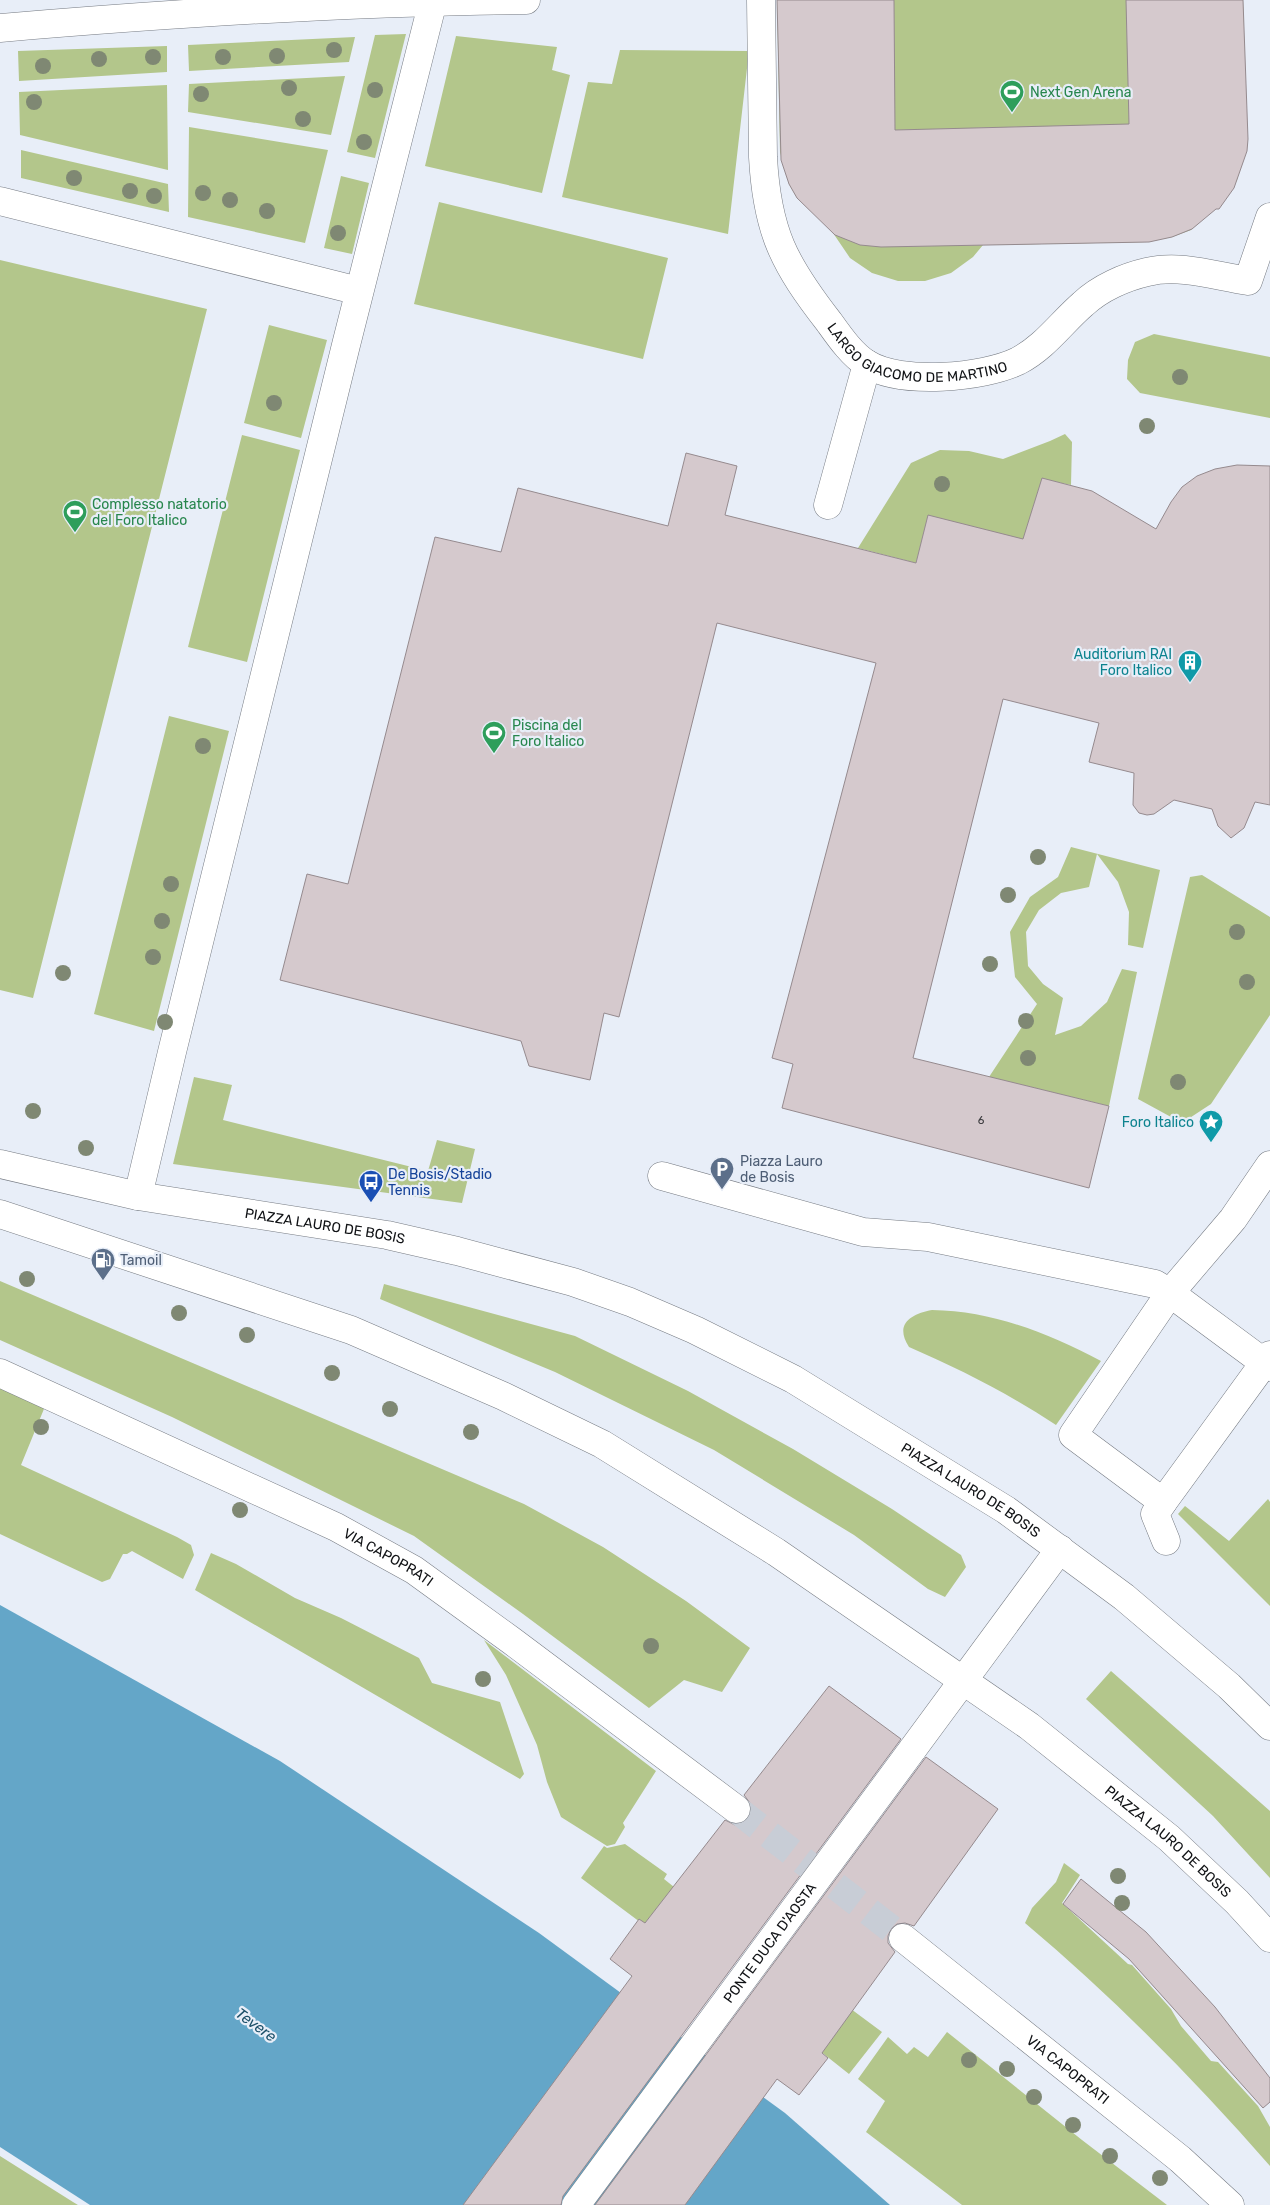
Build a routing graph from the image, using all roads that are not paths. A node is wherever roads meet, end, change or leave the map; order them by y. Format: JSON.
{"nodes":[{"id":1,"x":526,"y":0,"type":"edge"},
{"id":2,"x":761,"y":0,"type":"edge"},
{"id":3,"x":433,"y":1,"type":"junction"},
{"id":4,"x":0,"y":28,"type":"edge"},
{"id":5,"x":0,"y":201,"type":"edge"},
{"id":6,"x":1270,"y":217,"type":"edge"},
{"id":7,"x":1259,"y":283,"type":"edge"},
{"id":8,"x":359,"y":291,"type":"junction"},
{"id":9,"x":867,"y":364,"type":"junction"},
{"id":10,"x":828,"y":505,"type":"dead end"},
{"id":11,"x":0,"y":1164,"type":"edge"},
{"id":12,"x":1270,"y":1165,"type":"edge"},
{"id":13,"x":662,"y":1176,"type":"dead end"},
{"id":14,"x":138,"y":1196,"type":"junction"},
{"id":15,"x":0,"y":1214,"type":"edge"},
{"id":16,"x":1163,"y":1289,"type":"junction"},
{"id":17,"x":1268,"y":1362,"type":"edge"},
{"id":18,"x":0,"y":1373,"type":"edge"},
{"id":19,"x":1163,"y":1502,"type":"junction"},
{"id":20,"x":1166,"y":1541,"type":"dead end"},
{"id":21,"x":1060,"y":1549,"type":"junction"},
{"id":22,"x":963,"y":1680,"type":"junction"},
{"id":23,"x":1270,"y":1726,"type":"edge"},
{"id":24,"x":736,"y":1809,"type":"tunnel mouth"},
{"id":25,"x":903,"y":1938,"type":"tunnel mouth"},
{"id":26,"x":1270,"y":1938,"type":"edge"},
{"id":27,"x":576,"y":2205,"type":"edge"},
{"id":28,"x":1230,"y":2205,"type":"edge"}],
"edges":[{"from":1,"to":3,"type":"main road"},
{"from":2,"to":9,"type":"main road","name":"LARGO GIACOMO DE MARTINO"},
{"from":3,"to":4,"type":"main road"},
{"from":3,"to":8,"type":"main road"},
{"from":5,"to":8,"type":"main road"},
{"from":6,"to":7,"type":"main road","name":"LARGO GIACOMO DE MARTINO"},
{"from":7,"to":9,"type":"main road","name":"LARGO GIACOMO DE MARTINO"},
{"from":8,"to":14,"type":"main road"},
{"from":9,"to":10,"type":"main road"},
{"from":11,"to":14,"type":"main road","name":"PIAZZA LAURO DE BOSIS"},
{"from":12,"to":16,"type":"main road"},
{"from":13,"to":16,"type":"main road"},
{"from":14,"to":21,"type":"main road","name":"PIAZZA LAURO DE BOSIS"},
{"from":15,"to":22,"type":"main road","name":"PIAZZA LAURO DE BOSIS"},
{"from":16,"to":17,"type":"main road"},
{"from":16,"to":19,"type":"main road"},
{"from":17,"to":19,"type":"main road"},
{"from":18,"to":24,"type":"main road","name":"VIA CAPOPRATI"},
{"from":19,"to":20,"type":"main road"},
{"from":21,"to":22,"type":"main road"},
{"from":21,"to":23,"type":"main road","name":"PIAZZA LAURO DE BOSIS"},
{"from":22,"to":26,"type":"main road","name":"PIAZZA LAURO DE BOSIS"},
{"from":22,"to":27,"type":"main road","name":"PONTE DUCA D'AOSTA","bridge":true},
{"from":25,"to":28,"type":"main road","name":"VIA CAPOPRATI"}]}
